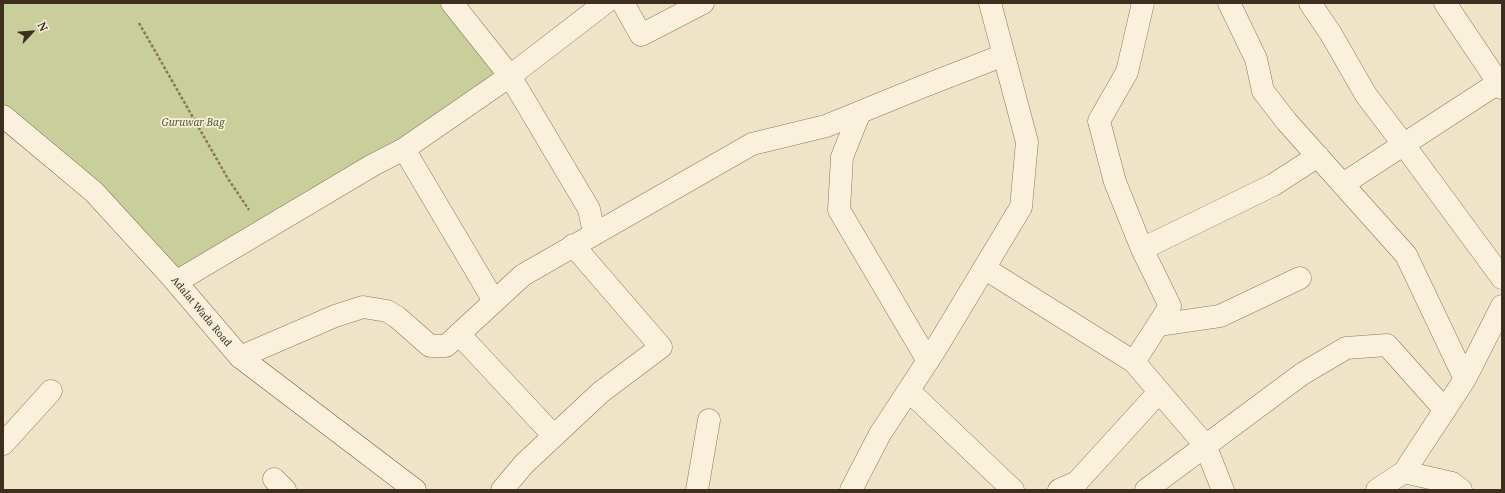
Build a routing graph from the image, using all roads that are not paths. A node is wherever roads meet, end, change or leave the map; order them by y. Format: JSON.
{"nodes":[{"id":1,"x":452,"y":3,"type":"edge"},
{"id":2,"x":605,"y":3,"type":"edge"},
{"id":3,"x":623,"y":3,"type":"edge"},
{"id":4,"x":703,"y":3,"type":"edge"},
{"id":5,"x":1143,"y":3,"type":"edge"},
{"id":6,"x":1229,"y":3,"type":"edge"},
{"id":7,"x":1310,"y":3,"type":"edge"},
{"id":8,"x":1444,"y":3,"type":"edge"},
{"id":9,"x":995,"y":4,"type":"edge"},
{"id":10,"x":1004,"y":55,"type":"junction"},
{"id":11,"x":510,"y":76,"type":"junction"},
{"id":12,"x":1500,"y":86,"type":"edge"},
{"id":13,"x":860,"y":112,"type":"junction"},
{"id":14,"x":3,"y":117,"type":"edge"},
{"id":15,"x":1404,"y":145,"type":"junction"},
{"id":16,"x":404,"y":149,"type":"junction"},
{"id":17,"x":1318,"y":156,"type":"junction"},
{"id":18,"x":1343,"y":184,"type":"junction"},
{"id":19,"x":594,"y":233,"type":"junction"},
{"id":20,"x":573,"y":245,"type":"junction"},
{"id":21,"x":1142,"y":249,"type":"junction"},
{"id":22,"x":984,"y":268,"type":"junction"},
{"id":23,"x":1300,"y":278,"type":"dead end"},
{"id":24,"x":1502,"y":278,"type":"edge"},
{"id":25,"x":176,"y":282,"type":"junction"},
{"id":26,"x":494,"y":302,"type":"junction"},
{"id":27,"x":1502,"y":306,"type":"edge"},
{"id":28,"x":1158,"y":325,"type":"junction"},
{"id":29,"x":459,"y":334,"type":"junction"},
{"id":30,"x":240,"y":357,"type":"junction"},
{"id":31,"x":928,"y":361,"type":"junction"},
{"id":32,"x":1134,"y":362,"type":"junction"},
{"id":33,"x":1465,"y":379,"type":"junction"},
{"id":34,"x":908,"y":391,"type":"junction"},
{"id":35,"x":51,"y":392,"type":"dead end"},
{"id":36,"x":1159,"y":392,"type":"junction"},
{"id":37,"x":1445,"y":410,"type":"junction"},
{"id":38,"x":709,"y":420,"type":"dead end"},
{"id":39,"x":554,"y":436,"type":"junction"},
{"id":40,"x":3,"y":444,"type":"edge"},
{"id":41,"x":1205,"y":445,"type":"junction"},
{"id":42,"x":1404,"y":472,"type":"junction"},
{"id":43,"x":415,"y":490,"type":"edge"},
{"id":44,"x":502,"y":490,"type":"edge"},
{"id":45,"x":697,"y":490,"type":"edge"},
{"id":46,"x":851,"y":490,"type":"edge"},
{"id":47,"x":1012,"y":490,"type":"edge"},
{"id":48,"x":1059,"y":490,"type":"edge"},
{"id":49,"x":1146,"y":490,"type":"edge"},
{"id":50,"x":1223,"y":490,"type":"edge"},
{"id":51,"x":1377,"y":490,"type":"edge"},
{"id":52,"x":1460,"y":490,"type":"edge"}],
"edges":[{"from":1,"to":11,"type":"street"},
{"from":2,"to":11,"type":"street"},
{"from":3,"to":4,"type":"street"},
{"from":5,"to":21,"type":"street"},
{"from":6,"to":17,"type":"street"},
{"from":7,"to":15,"type":"street"},
{"from":8,"to":12,"type":"street"},
{"from":9,"to":10,"type":"street"},
{"from":10,"to":13,"type":"street"},
{"from":10,"to":22,"type":"street"},
{"from":11,"to":16,"type":"street"},
{"from":11,"to":19,"type":"street"},
{"from":12,"to":15,"type":"street"},
{"from":13,"to":19,"type":"street"},
{"from":13,"to":31,"type":"street"},
{"from":14,"to":25,"type":"street","name":"Adalat Wada Road"},
{"from":15,"to":18,"type":"street"},
{"from":15,"to":24,"type":"street"},
{"from":16,"to":25,"type":"street"},
{"from":16,"to":26,"type":"street"},
{"from":17,"to":18,"type":"street"},
{"from":17,"to":21,"type":"street"},
{"from":18,"to":33,"type":"street"},
{"from":19,"to":20,"type":"street"},
{"from":20,"to":26,"type":"street"},
{"from":20,"to":39,"type":"street"},
{"from":21,"to":28,"type":"street"},
{"from":22,"to":31,"type":"street"},
{"from":22,"to":32,"type":"street"},
{"from":23,"to":28,"type":"street"},
{"from":25,"to":30,"type":"street","name":"Adalat Wada Road"},
{"from":26,"to":29,"type":"street"},
{"from":27,"to":33,"type":"street"},
{"from":28,"to":32,"type":"street"},
{"from":29,"to":30,"type":"street"},
{"from":29,"to":39,"type":"street"},
{"from":30,"to":43,"type":"street","name":"Adalat Wada Road"},
{"from":31,"to":34,"type":"street"},
{"from":32,"to":36,"type":"street"},
{"from":33,"to":37,"type":"street"},
{"from":34,"to":46,"type":"street"},
{"from":34,"to":47,"type":"street"},
{"from":35,"to":40,"type":"street"},
{"from":36,"to":41,"type":"street"},
{"from":36,"to":48,"type":"street"},
{"from":37,"to":41,"type":"street"},
{"from":37,"to":42,"type":"street"},
{"from":38,"to":45,"type":"street"},
{"from":39,"to":44,"type":"street"},
{"from":41,"to":49,"type":"street"},
{"from":41,"to":50,"type":"street"},
{"from":42,"to":51,"type":"street"},
{"from":42,"to":52,"type":"street"}]}
